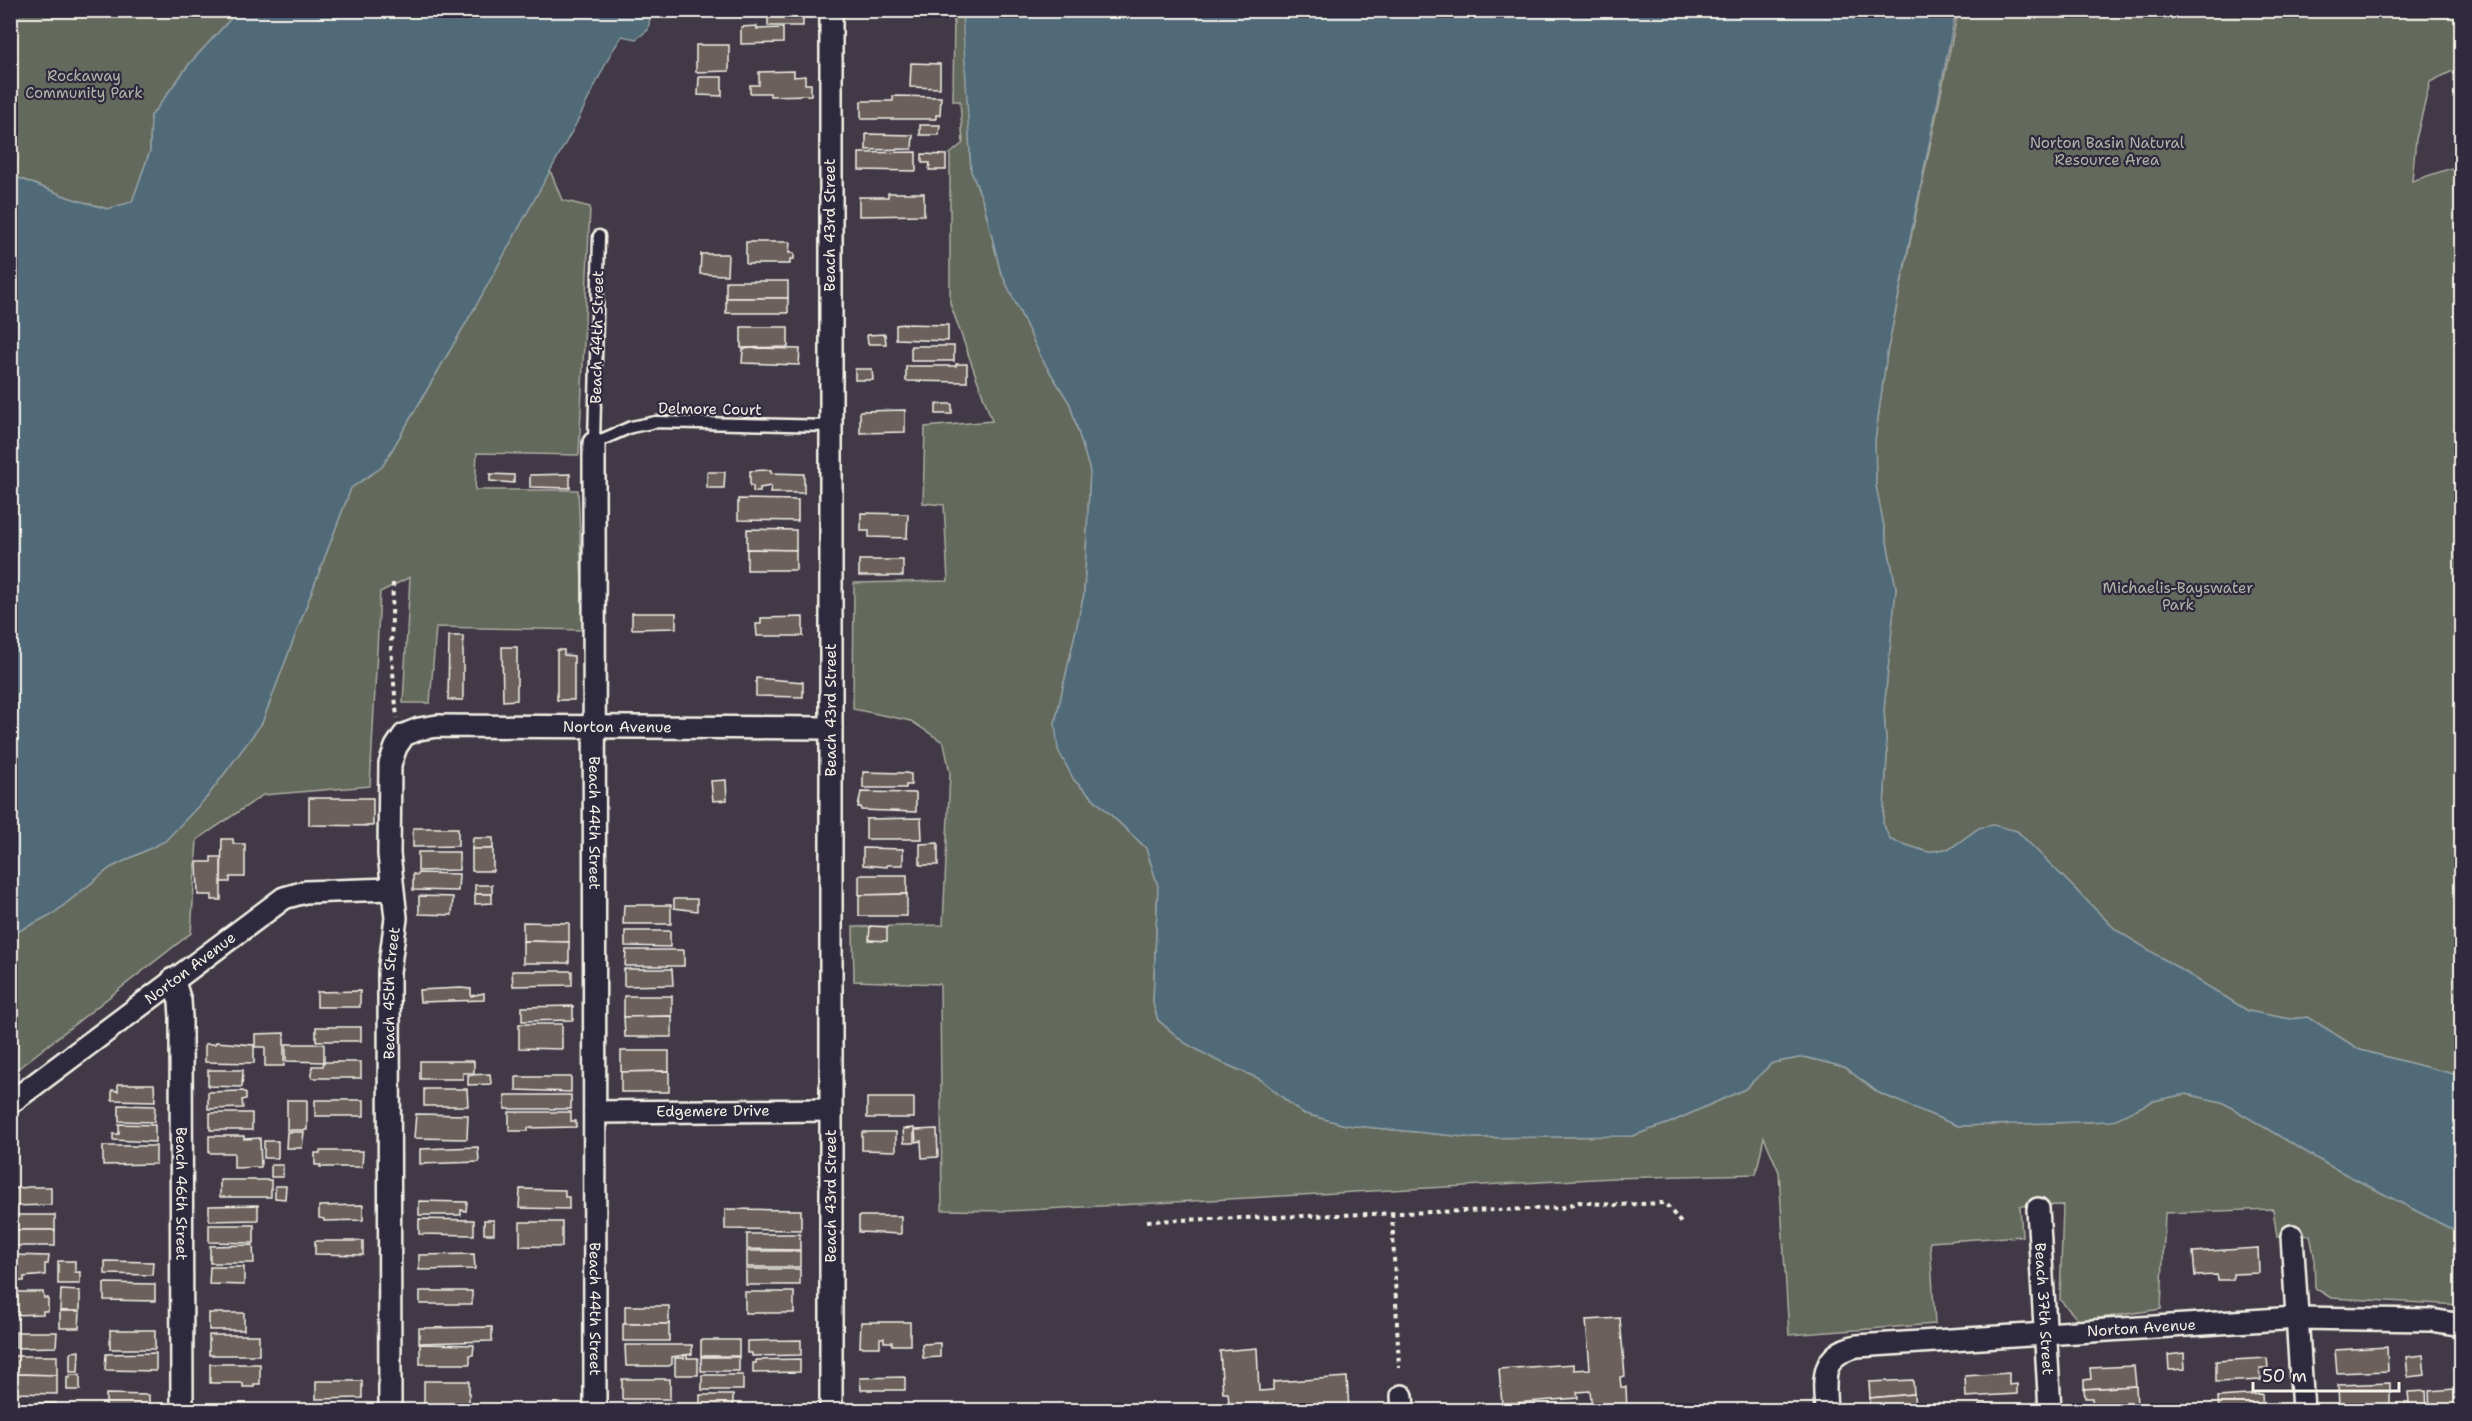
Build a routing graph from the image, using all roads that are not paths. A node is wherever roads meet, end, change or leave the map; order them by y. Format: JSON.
{"nodes":[{"id":1,"x":831,"y":10,"type":"edge"},
{"id":2,"x":599,"y":236,"type":"dead end"},
{"id":3,"x":830,"y":426,"type":"junction"},
{"id":4,"x":594,"y":443,"type":"junction"},
{"id":5,"x":594,"y":726,"type":"junction"},
{"id":6,"x":831,"y":728,"type":"junction"},
{"id":7,"x":404,"y":735,"type":"joint"},
{"id":8,"x":391,"y":889,"type":"junction"},
{"id":9,"x":173,"y":979,"type":"junction"},
{"id":10,"x":10,"y":1103,"type":"edge"},
{"id":11,"x":831,"y":1110,"type":"junction"},
{"id":12,"x":595,"y":1112,"type":"junction"},
{"id":13,"x":2038,"y":1209,"type":"dead end"},
{"id":14,"x":2292,"y":1236,"type":"dead end"},
{"id":15,"x":2298,"y":1318,"type":"junction"},
{"id":16,"x":2462,"y":1325,"type":"edge"},
{"id":17,"x":2045,"y":1333,"type":"junction"},
{"id":18,"x":182,"y":1410,"type":"edge"},
{"id":19,"x":390,"y":1410,"type":"edge"},
{"id":20,"x":595,"y":1410,"type":"edge"},
{"id":21,"x":831,"y":1410,"type":"edge"},
{"id":22,"x":1826,"y":1410,"type":"edge"},
{"id":23,"x":2050,"y":1410,"type":"edge"},
{"id":24,"x":2303,"y":1410,"type":"edge"}],
"edges":[{"from":1,"to":3,"type":"street","name":"Beach 43rd Street"},
{"from":2,"to":4,"type":"lane","name":"Beach 44th Street"},
{"from":3,"to":4,"type":"lane","name":"Delmore Court"},
{"from":3,"to":6,"type":"street","name":"Beach 43rd Street"},
{"from":4,"to":5,"type":"street","name":"Beach 44th Street"},
{"from":5,"to":6,"type":"street","name":"Norton Avenue"},
{"from":5,"to":7,"type":"street","name":"Norton Avenue"},
{"from":5,"to":12,"type":"street","name":"Beach 44th Street"},
{"from":6,"to":11,"type":"street","name":"Beach 43rd Street"},
{"from":7,"to":8,"type":"street","name":"Beach 45th Street"},
{"from":8,"to":9,"type":"street","name":"Norton Avenue"},
{"from":8,"to":19,"type":"street","name":"Beach 45th Street"},
{"from":9,"to":10,"type":"street","name":"Norton Avenue"},
{"from":9,"to":18,"type":"street","name":"Beach 46th Street"},
{"from":11,"to":12,"type":"street","name":"Edgemere Drive"},
{"from":11,"to":21,"type":"street","name":"Beach 43rd Street"},
{"from":12,"to":20,"type":"street","name":"Beach 44th Street"},
{"from":13,"to":17,"type":"street","name":"Beach 37th Street"},
{"from":14,"to":15,"type":"street"},
{"from":15,"to":16,"type":"street","name":"Norton Avenue"},
{"from":15,"to":17,"type":"street","name":"Norton Avenue"},
{"from":15,"to":24,"type":"street"},
{"from":17,"to":22,"type":"street","name":"Norton Avenue"},
{"from":17,"to":23,"type":"street","name":"Beach 37th Street"}]}
